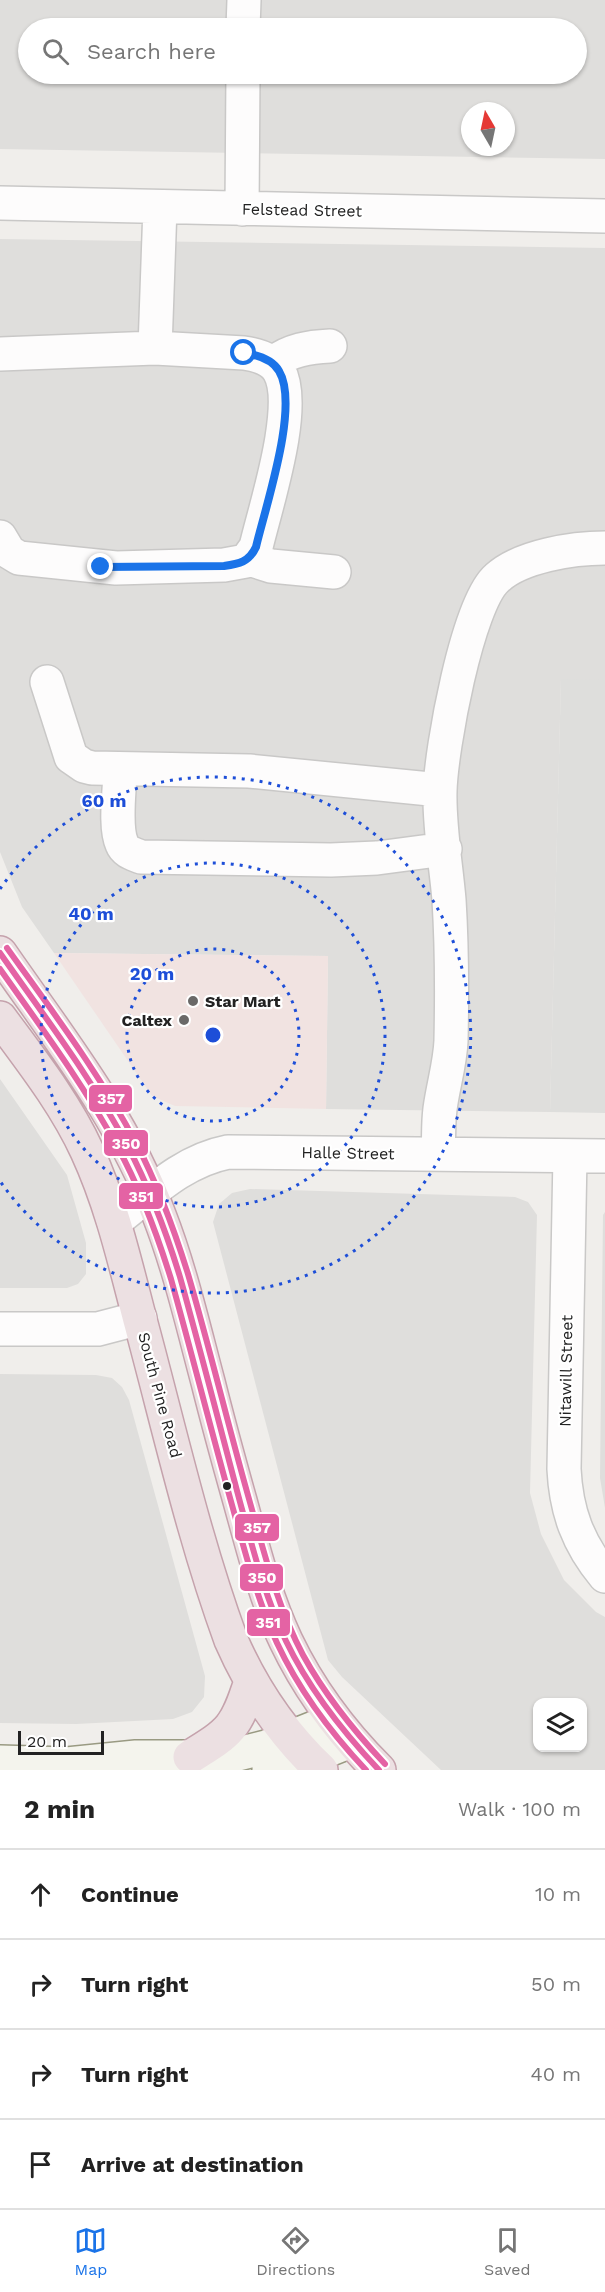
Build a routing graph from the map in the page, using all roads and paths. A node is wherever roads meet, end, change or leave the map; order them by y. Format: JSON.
{"nodes":[{"id":1,"x":243,"y":0,"type":"edge"},
{"id":2,"x":243,"y":18,"type":"edge"},
{"id":3,"x":243,"y":84,"type":"edge"},
{"id":4,"x":0,"y":203,"type":"edge"},
{"id":5,"x":160,"y":207,"type":"junction"},
{"id":6,"x":242,"y":209,"type":"junction"},
{"id":7,"x":605,"y":216,"type":"edge"},
{"id":8,"x":330,"y":346,"type":"dead end"},
{"id":9,"x":155,"y":348,"type":"junction"},
{"id":10,"x":0,"y":354,"type":"edge"},
{"id":11,"x":273,"y":363,"type":"junction"},
{"id":12,"x":605,"y":548,"type":"edge"},
{"id":13,"x":4,"y":553,"type":"edge"},
{"id":14,"x":249,"y":559,"type":"junction"},
{"id":15,"x":334,"y":572,"type":"dead end"},
{"id":16,"x":47,"y":682,"type":"dead end"},
{"id":17,"x":120,"y":770,"type":"junction"},
{"id":18,"x":440,"y":790,"type":"junction"},
{"id":19,"x":445,"y":849,"type":"junction"},
{"id":20,"x":0,"y":953,"type":"edge"},
{"id":21,"x":0,"y":1018,"type":"edge"},
{"id":22,"x":438,"y":1154,"type":"junction"},
{"id":23,"x":570,"y":1156,"type":"junction"},
{"id":24,"x":605,"y":1156,"type":"edge"},
{"id":25,"x":151,"y":1193,"type":"junction"},
{"id":26,"x":114,"y":1222,"type":"junction"},
{"id":27,"x":140,"y":1318,"type":"junction"},
{"id":28,"x":0,"y":1329,"type":"edge"},
{"id":29,"x":605,"y":1576,"type":"edge"},
{"id":30,"x":251,"y":1682,"type":"junction"},
{"id":31,"x":343,"y":1730,"type":"junction"},
{"id":32,"x":307,"y":1755,"type":"edge"},
{"id":33,"x":190,"y":1757,"type":"junction"},
{"id":34,"x":0,"y":1762,"type":"edge"},
{"id":35,"x":83,"y":1767,"type":"edge"},
{"id":36,"x":269,"y":1770,"type":"edge"},
{"id":37,"x":379,"y":1770,"type":"edge"}],
"edges":[{"from":1,"to":2,"type":"street"},
{"from":3,"to":6,"type":"street"},
{"from":4,"to":5,"type":"street","name":"Felstead Street"},
{"from":5,"to":6,"type":"street","name":"Felstead Street"},
{"from":5,"to":9,"type":"street"},
{"from":6,"to":7,"type":"street","name":"Felstead Street"},
{"from":8,"to":11,"type":"street"},
{"from":9,"to":10,"type":"street"},
{"from":9,"to":11,"type":"street"},
{"from":11,"to":14,"type":"street"},
{"from":12,"to":18,"type":"street"},
{"from":13,"to":14,"type":"street"},
{"from":14,"to":15,"type":"street"},
{"from":16,"to":17,"type":"street"},
{"from":17,"to":18,"type":"street"},
{"from":17,"to":19,"type":"street"},
{"from":18,"to":19,"type":"street"},
{"from":19,"to":22,"type":"street"},
{"from":20,"to":25,"type":"highway"},
{"from":21,"to":26,"type":"highway","name":"South Pine Road"},
{"from":22,"to":23,"type":"street","name":"Halle Street"},
{"from":22,"to":25,"type":"street","name":"Halle Street"},
{"from":23,"to":24,"type":"street","name":"Halle Street"},
{"from":23,"to":29,"type":"street","name":"Nitawill Street"},
{"from":25,"to":26,"type":"street","name":"Halle Street"},
{"from":25,"to":31,"type":"highway"},
{"from":26,"to":27,"type":"highway","name":"South Pine Road"},
{"from":27,"to":28,"type":"street"},
{"from":27,"to":30,"type":"highway","name":"South Pine Road"},
{"from":30,"to":32,"type":"highway","name":"South Pine Road"},
{"from":30,"to":33,"type":"highway"},
{"from":31,"to":32,"type":"street"},
{"from":31,"to":37,"type":"highway"},
{"from":32,"to":33,"type":"street"},
{"from":32,"to":36,"type":"street"},
{"from":33,"to":35,"type":"street"},
{"from":34,"to":35,"type":"street"}]}
